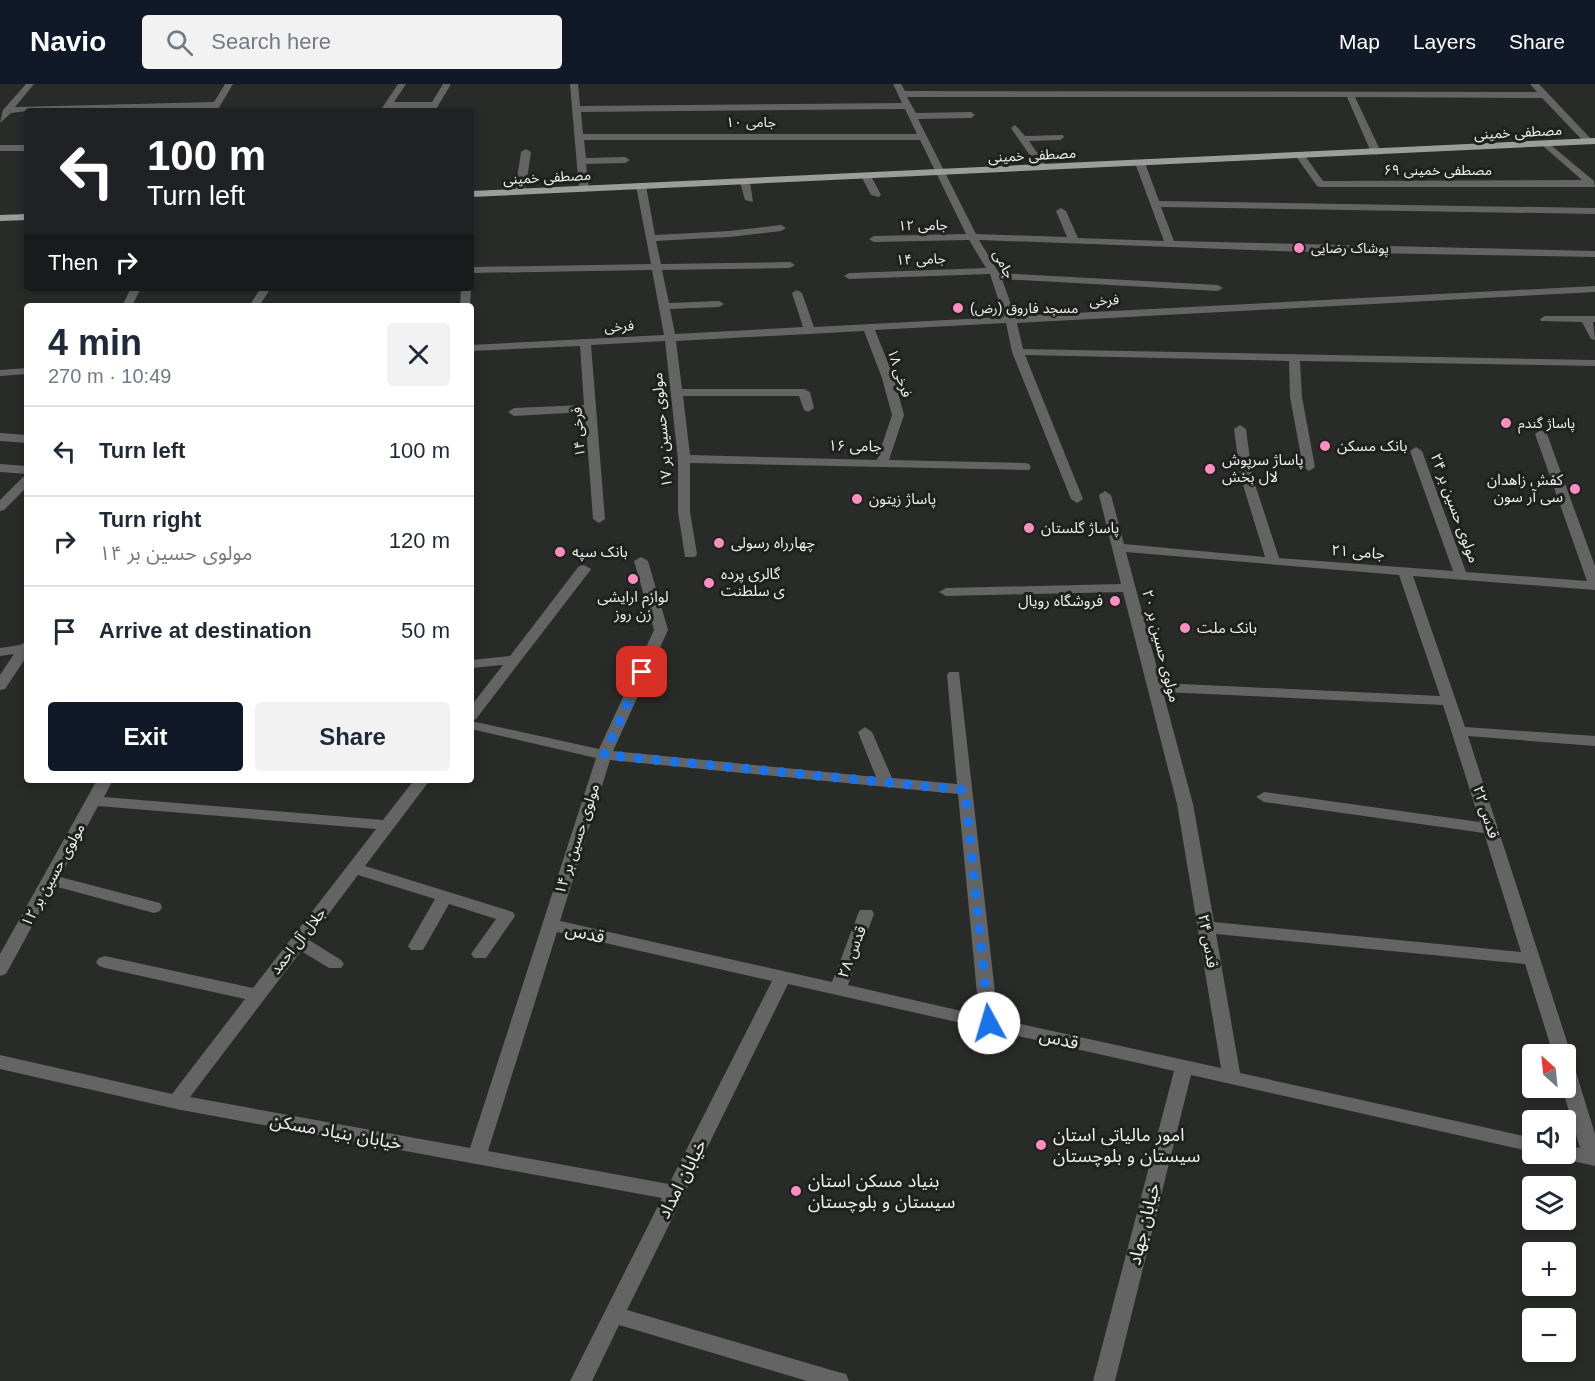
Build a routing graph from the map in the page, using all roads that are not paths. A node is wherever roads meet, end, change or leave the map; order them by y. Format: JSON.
{"nodes":[{"id":1,"x":30,"y":84,"type":"edge"},
{"id":2,"x":229,"y":84,"type":"edge"},
{"id":3,"x":402,"y":84,"type":"edge"},
{"id":4,"x":447,"y":84,"type":"edge"},
{"id":5,"x":574,"y":84,"type":"edge"},
{"id":6,"x":897,"y":84,"type":"edge"},
{"id":7,"x":1078,"y":84,"type":"edge"},
{"id":8,"x":1534,"y":84,"type":"edge"},
{"id":9,"x":902,"y":94,"type":"junction"},
{"id":10,"x":1080,"y":94,"type":"junction"},
{"id":11,"x":1350,"y":95,"type":"junction"},
{"id":12,"x":1544,"y":95,"type":"junction"},
{"id":13,"x":908,"y":106,"type":"junction"},
{"id":14,"x":215,"y":108,"type":"edge"},
{"id":15,"x":386,"y":108,"type":"edge"},
{"id":16,"x":432,"y":108,"type":"edge"},
{"id":17,"x":576,"y":109,"type":"junction"},
{"id":18,"x":7,"y":110,"type":"junction"},
{"id":19,"x":24,"y":110,"type":"edge"},
{"id":20,"x":913,"y":116,"type":"junction"},
{"id":21,"x":971,"y":116,"type":"dead end"},
{"id":22,"x":0,"y":120,"type":"edge"},
{"id":23,"x":1015,"y":128,"type":"dead end"},
{"id":24,"x":579,"y":137,"type":"junction"},
{"id":25,"x":923,"y":137,"type":"junction"},
{"id":26,"x":1060,"y":137,"type":"dead end"},
{"id":27,"x":1023,"y":139,"type":"junction"},
{"id":28,"x":1592,"y":142,"type":"edge"},
{"id":29,"x":1546,"y":144,"type":"junction"},
{"id":30,"x":0,"y":148,"type":"edge"},
{"id":31,"x":24,"y":148,"type":"edge"},
{"id":32,"x":526,"y":152,"type":"dead end"},
{"id":33,"x":1376,"y":152,"type":"junction"},
{"id":34,"x":1300,"y":155,"type":"junction"},
{"id":35,"x":625,"y":160,"type":"dead end"},
{"id":36,"x":581,"y":161,"type":"junction"},
{"id":37,"x":1140,"y":163,"type":"junction"},
{"id":38,"x":1043,"y":168,"type":"junction"},
{"id":39,"x":941,"y":172,"type":"junction"},
{"id":40,"x":866,"y":176,"type":"junction"},
{"id":41,"x":745,"y":182,"type":"junction"},
{"id":42,"x":1593,"y":185,"type":"edge"},
{"id":43,"x":641,"y":186,"type":"junction"},
{"id":44,"x":584,"y":189,"type":"junction"},
{"id":45,"x":520,"y":192,"type":"junction"},
{"id":46,"x":474,"y":194,"type":"edge"},
{"id":47,"x":876,"y":195,"type":"dead end"},
{"id":48,"x":750,"y":200,"type":"dead end"},
{"id":49,"x":1155,"y":204,"type":"junction"},
{"id":50,"x":1061,"y":211,"type":"dead end"},
{"id":51,"x":1595,"y":211,"type":"edge"},
{"id":52,"x":24,"y":217,"type":"edge"},
{"id":53,"x":0,"y":218,"type":"edge"},
{"id":54,"x":781,"y":228,"type":"dead end"},
{"id":55,"x":972,"y":237,"type":"junction"},
{"id":56,"x":651,"y":238,"type":"junction"},
{"id":57,"x":874,"y":239,"type":"dead end"},
{"id":58,"x":1074,"y":241,"type":"junction"},
{"id":59,"x":1170,"y":244,"type":"junction"},
{"id":60,"x":1595,"y":254,"type":"edge"},
{"id":61,"x":790,"y":266,"type":"dead end"},
{"id":62,"x":657,"y":268,"type":"junction"},
{"id":63,"x":474,"y":270,"type":"edge"},
{"id":64,"x":995,"y":274,"type":"junction"},
{"id":65,"x":849,"y":276,"type":"dead end"},
{"id":66,"x":1218,"y":288,"type":"dead end"},
{"id":67,"x":1595,"y":290,"type":"edge"},
{"id":68,"x":797,"y":293,"type":"dead end"},
{"id":69,"x":719,"y":304,"type":"dead end"},
{"id":70,"x":664,"y":306,"type":"junction"},
{"id":71,"x":1545,"y":319,"type":"dead end"},
{"id":72,"x":1590,"y":319,"type":"edge"},
{"id":73,"x":1011,"y":320,"type":"junction"},
{"id":74,"x":868,"y":327,"type":"junction"},
{"id":75,"x":810,"y":330,"type":"junction"},
{"id":76,"x":1595,"y":337,"type":"edge"},
{"id":77,"x":670,"y":338,"type":"junction"},
{"id":78,"x":585,"y":342,"type":"junction"},
{"id":79,"x":474,"y":348,"type":"edge"},
{"id":80,"x":1018,"y":352,"type":"junction"},
{"id":81,"x":1294,"y":357,"type":"junction"},
{"id":82,"x":1595,"y":363,"type":"edge"},
{"id":83,"x":24,"y":371,"type":"edge"},
{"id":84,"x":0,"y":373,"type":"edge"},
{"id":85,"x":675,"y":393,"type":"junction"},
{"id":86,"x":592,"y":408,"type":"junction"},
{"id":87,"x":808,"y":408,"type":"dead end"},
{"id":88,"x":514,"y":412,"type":"dead end"},
{"id":89,"x":1240,"y":429,"type":"dead end"},
{"id":90,"x":1541,"y":434,"type":"dead end"},
{"id":91,"x":0,"y":437,"type":"edge"},
{"id":92,"x":24,"y":439,"type":"edge"},
{"id":93,"x":1416,"y":451,"type":"dead end"},
{"id":94,"x":684,"y":459,"type":"junction"},
{"id":95,"x":882,"y":463,"type":"junction"},
{"id":96,"x":1025,"y":466,"type":"dead end"},
{"id":97,"x":1309,"y":467,"type":"dead end"},
{"id":98,"x":0,"y":468,"type":"edge"},
{"id":99,"x":24,"y":470,"type":"edge"},
{"id":100,"x":24,"y":483,"type":"edge"},
{"id":101,"x":1105,"y":495,"type":"dead end"},
{"id":102,"x":1077,"y":499,"type":"dead end"},
{"id":103,"x":0,"y":507,"type":"edge"},
{"id":104,"x":599,"y":519,"type":"dead end"},
{"id":105,"x":1119,"y":547,"type":"junction"},
{"id":106,"x":690,"y":554,"type":"dead end"},
{"id":107,"x":641,"y":561,"type":"dead end"},
{"id":108,"x":1273,"y":562,"type":"junction"},
{"id":109,"x":584,"y":569,"type":"dead end"},
{"id":110,"x":1405,"y":572,"type":"junction"},
{"id":111,"x":1461,"y":576,"type":"junction"},
{"id":112,"x":1595,"y":585,"type":"edge"},
{"id":113,"x":1130,"y":588,"type":"junction"},
{"id":114,"x":946,"y":592,"type":"dead end"},
{"id":115,"x":24,"y":646,"type":"edge"},
{"id":116,"x":24,"y":649,"type":"edge"},
{"id":117,"x":0,"y":652,"type":"edge"},
{"id":118,"x":514,"y":660,"type":"junction"},
{"id":119,"x":474,"y":664,"type":"edge"},
{"id":120,"x":954,"y":675,"type":"dead end"},
{"id":121,"x":0,"y":686,"type":"edge"},
{"id":122,"x":1155,"y":687,"type":"junction"},
{"id":123,"x":1449,"y":701,"type":"junction"},
{"id":124,"x":474,"y":712,"type":"edge"},
{"id":125,"x":474,"y":726,"type":"edge"},
{"id":126,"x":1459,"y":731,"type":"junction"},
{"id":127,"x":865,"y":732,"type":"dead end"},
{"id":128,"x":1595,"y":741,"type":"edge"},
{"id":129,"x":604,"y":755,"type":"junction"},
{"id":130,"x":886,"y":782,"type":"junction"},
{"id":131,"x":103,"y":783,"type":"edge"},
{"id":132,"x":420,"y":783,"type":"edge"},
{"id":133,"x":965,"y":790,"type":"junction"},
{"id":134,"x":1264,"y":797,"type":"dead end"},
{"id":135,"x":94,"y":801,"type":"junction"},
{"id":136,"x":1185,"y":804,"type":"joint"},
{"id":137,"x":387,"y":825,"type":"junction"},
{"id":138,"x":1491,"y":829,"type":"junction"},
{"id":139,"x":354,"y":868,"type":"junction"},
{"id":140,"x":51,"y":880,"type":"junction"},
{"id":141,"x":444,"y":897,"type":"junction"},
{"id":142,"x":154,"y":908,"type":"dead end"},
{"id":143,"x":866,"y":914,"type":"dead end"},
{"id":144,"x":550,"y":925,"type":"junction"},
{"id":145,"x":1205,"y":927,"type":"junction"},
{"id":146,"x":298,"y":941,"type":"junction"},
{"id":147,"x":417,"y":946,"type":"dead end"},
{"id":148,"x":480,"y":954,"type":"dead end"},
{"id":149,"x":1533,"y":959,"type":"junction"},
{"id":150,"x":105,"y":962,"type":"dead end"},
{"id":151,"x":335,"y":964,"type":"dead end"},
{"id":152,"x":0,"y":970,"type":"edge"},
{"id":153,"x":783,"y":977,"type":"junction"},
{"id":154,"x":838,"y":989,"type":"junction"},
{"id":155,"x":256,"y":995,"type":"junction"},
{"id":156,"x":989,"y":1023,"type":"junction"},
{"id":157,"x":1559,"y":1044,"type":"edge"},
{"id":158,"x":0,"y":1062,"type":"edge"},
{"id":159,"x":1185,"y":1067,"type":"junction"},
{"id":160,"x":1232,"y":1078,"type":"junction"},
{"id":161,"x":1575,"y":1098,"type":"edge"},
{"id":162,"x":176,"y":1102,"type":"junction"},
{"id":163,"x":1522,"y":1143,"type":"edge"},
{"id":164,"x":1576,"y":1155,"type":"edge"},
{"id":165,"x":477,"y":1157,"type":"junction"},
{"id":166,"x":1594,"y":1159,"type":"edge"},
{"id":167,"x":675,"y":1193,"type":"junction"},
{"id":168,"x":614,"y":1315,"type":"junction"},
{"id":169,"x":581,"y":1381,"type":"edge"},
{"id":170,"x":838,"y":1381,"type":"edge"},
{"id":171,"x":1104,"y":1381,"type":"edge"}],
"edges":[{"from":1,"to":18,"type":"street"},
{"from":2,"to":14,"type":"street"},
{"from":3,"to":15,"type":"street"},
{"from":4,"to":16,"type":"street"},
{"from":5,"to":17,"type":"street"},
{"from":6,"to":9,"type":"street","name":"جامی"},
{"from":7,"to":10,"type":"street"},
{"from":8,"to":12,"type":"street"},
{"from":9,"to":10,"type":"street"},
{"from":9,"to":13,"type":"street","name":"جامی"},
{"from":10,"to":11,"type":"street"},
{"from":11,"to":12,"type":"street"},
{"from":11,"to":33,"type":"street"},
{"from":12,"to":28,"type":"street"},
{"from":13,"to":17,"type":"street"},
{"from":13,"to":20,"type":"street","name":"جامی"},
{"from":15,"to":16,"type":"street"},
{"from":17,"to":24,"type":"street"},
{"from":18,"to":19,"type":"street"},
{"from":18,"to":22,"type":"street"},
{"from":20,"to":21,"type":"street"},
{"from":20,"to":25,"type":"street","name":"جامی"},
{"from":23,"to":27,"type":"street"},
{"from":24,"to":25,"type":"street","name":"جامی ۱۰"},
{"from":24,"to":36,"type":"street"},
{"from":25,"to":39,"type":"street","name":"جامی"},
{"from":26,"to":27,"type":"street"},
{"from":27,"to":38,"type":"street"},
{"from":28,"to":29,"type":"main road","name":"مصطفی خمینی"},
{"from":29,"to":33,"type":"main road","name":"مصطفی خمینی"},
{"from":29,"to":42,"type":"street"},
{"from":30,"to":31,"type":"street"},
{"from":32,"to":45,"type":"street"},
{"from":33,"to":34,"type":"main road","name":"مصطفی خمینی"},
{"from":34,"to":37,"type":"main road","name":"مصطفی خمینی"},
{"from":34,"to":42,"type":"street","name":"مصطفی خمینی ۶۹"},
{"from":35,"to":36,"type":"street"},
{"from":36,"to":44,"type":"street"},
{"from":37,"to":38,"type":"main road","name":"مصطفی خمینی"},
{"from":37,"to":49,"type":"street"},
{"from":38,"to":39,"type":"main road","name":"مصطفی خمینی"},
{"from":39,"to":40,"type":"main road","name":"مصطفی خمینی"},
{"from":39,"to":55,"type":"street","name":"جامی"},
{"from":40,"to":41,"type":"main road","name":"مصطفی خمینی"},
{"from":40,"to":47,"type":"street"},
{"from":41,"to":43,"type":"main road","name":"مصطفی خمینی"},
{"from":41,"to":48,"type":"street"},
{"from":43,"to":44,"type":"main road","name":"مصطفی خمینی"},
{"from":43,"to":56,"type":"street","name":"مولوی حسین بر ۱۷"},
{"from":44,"to":45,"type":"main road","name":"مصطفی خمینی"},
{"from":45,"to":46,"type":"main road","name":"مصطفی خمینی"},
{"from":49,"to":51,"type":"street"},
{"from":49,"to":59,"type":"street"},
{"from":50,"to":58,"type":"street"},
{"from":52,"to":53,"type":"main road"},
{"from":54,"to":56,"type":"street"},
{"from":55,"to":57,"type":"street","name":"جامی ۱۲"},
{"from":55,"to":58,"type":"street","name":"جامی ۱۲"},
{"from":55,"to":64,"type":"street","name":"جامی"},
{"from":56,"to":62,"type":"street","name":"مولوی حسین بر ۱۷"},
{"from":58,"to":59,"type":"street","name":"جامی ۱۲"},
{"from":59,"to":60,"type":"street","name":"جامی ۱۲"},
{"from":61,"to":62,"type":"street"},
{"from":62,"to":63,"type":"street"},
{"from":62,"to":70,"type":"street","name":"مولوی حسین بر ۱۷"},
{"from":64,"to":65,"type":"street","name":"جامی ۱۴"},
{"from":64,"to":66,"type":"street","name":"جامی ۱۴"},
{"from":64,"to":73,"type":"street","name":"جامی"},
{"from":67,"to":73,"type":"street","name":"فرخی"},
{"from":68,"to":75,"type":"street"},
{"from":69,"to":70,"type":"street"},
{"from":70,"to":77,"type":"street","name":"مولوی حسین بر ۱۷"},
{"from":71,"to":72,"type":"street"},
{"from":72,"to":76,"type":"street"},
{"from":73,"to":74,"type":"street","name":"فرخی"},
{"from":73,"to":80,"type":"street","name":"جامی"},
{"from":74,"to":75,"type":"street","name":"فرخی"},
{"from":74,"to":95,"type":"street","name":"فرخی ۱۸"},
{"from":75,"to":77,"type":"street","name":"فرخی"},
{"from":77,"to":78,"type":"street","name":"فرخی"},
{"from":77,"to":85,"type":"street","name":"مولوی حسین بر ۱۷"},
{"from":78,"to":79,"type":"street","name":"فرخی"},
{"from":78,"to":86,"type":"street","name":"فرخی ۱۴"},
{"from":80,"to":81,"type":"street"},
{"from":80,"to":102,"type":"street","name":"جامی"},
{"from":81,"to":82,"type":"street"},
{"from":81,"to":97,"type":"street"},
{"from":83,"to":84,"type":"street"},
{"from":85,"to":87,"type":"street"},
{"from":85,"to":94,"type":"street","name":"مولوی حسین بر ۱۷"},
{"from":86,"to":88,"type":"street"},
{"from":86,"to":104,"type":"street","name":"فرخی ۱۴"},
{"from":89,"to":108,"type":"street"},
{"from":90,"to":112,"type":"street"},
{"from":91,"to":92,"type":"street"},
{"from":93,"to":111,"type":"street","name":"مولوی حسین بر ۲۴"},
{"from":94,"to":95,"type":"street","name":"جامی ۱۶"},
{"from":94,"to":106,"type":"street","name":"مولوی حسین بر ۱۷"},
{"from":95,"to":96,"type":"street","name":"جامی ۱۶"},
{"from":98,"to":99,"type":"street"},
{"from":100,"to":103,"type":"street"},
{"from":101,"to":105,"type":"street","name":"مولوی حسین بر ۲۰"},
{"from":105,"to":108,"type":"street","name":"جامی ۲۱"},
{"from":105,"to":113,"type":"street","name":"مولوی حسین بر ۲۰"},
{"from":107,"to":129,"type":"street","name":"مولوی حسین بر ۱۴"},
{"from":108,"to":110,"type":"street","name":"جامی ۲۱"},
{"from":109,"to":118,"type":"street"},
{"from":110,"to":111,"type":"street","name":"جامی ۲۱"},
{"from":110,"to":123,"type":"street","name":"قدس ۲۲"},
{"from":111,"to":112,"type":"street","name":"جامی ۲۱"},
{"from":113,"to":114,"type":"street"},
{"from":113,"to":122,"type":"street","name":"مولوی حسین بر ۲۰"},
{"from":115,"to":117,"type":"street"},
{"from":116,"to":121,"type":"street"},
{"from":118,"to":119,"type":"street"},
{"from":118,"to":124,"type":"street"},
{"from":120,"to":133,"type":"street"},
{"from":122,"to":123,"type":"street"},
{"from":122,"to":136,"type":"street","name":"مولوی حسین بر ۲۰"},
{"from":123,"to":126,"type":"street","name":"قدس ۲۲"},
{"from":125,"to":129,"type":"street"},
{"from":126,"to":128,"type":"street"},
{"from":126,"to":138,"type":"street","name":"قدس ۲۲"},
{"from":127,"to":130,"type":"street"},
{"from":129,"to":130,"type":"street"},
{"from":129,"to":144,"type":"street","name":"مولوی حسین بر ۱۴"},
{"from":130,"to":133,"type":"street"},
{"from":131,"to":135,"type":"street","name":"مولوی حسین بر ۱۲"},
{"from":132,"to":137,"type":"street","name":"جلال آل احمد"},
{"from":133,"to":156,"type":"street"},
{"from":134,"to":138,"type":"street"},
{"from":135,"to":137,"type":"street"},
{"from":135,"to":140,"type":"street","name":"مولوی حسین بر ۱۲"},
{"from":136,"to":145,"type":"street","name":"قدس ۲۴"},
{"from":137,"to":139,"type":"street","name":"جلال آل احمد"},
{"from":138,"to":149,"type":"street","name":"قدس ۲۲"},
{"from":139,"to":141,"type":"street"},
{"from":139,"to":146,"type":"street","name":"جلال آل احمد"},
{"from":140,"to":142,"type":"street"},
{"from":140,"to":152,"type":"street","name":"مولوی حسین بر ۱۲"},
{"from":141,"to":147,"type":"street"},
{"from":141,"to":148,"type":"street"},
{"from":143,"to":154,"type":"street","name":"قدس ۲۸"},
{"from":144,"to":153,"type":"street","name":"قدس"},
{"from":144,"to":165,"type":"street","name":"مولوی حسین بر ۱۴"},
{"from":145,"to":149,"type":"street"},
{"from":145,"to":160,"type":"street","name":"قدس ۲۴"},
{"from":146,"to":151,"type":"street"},
{"from":146,"to":155,"type":"street","name":"جلال آل احمد"},
{"from":149,"to":157,"type":"street","name":"قدس ۲۲"},
{"from":150,"to":155,"type":"street"},
{"from":153,"to":154,"type":"street","name":"قدس"},
{"from":153,"to":167,"type":"street","name":"خیابان امداد"},
{"from":154,"to":156,"type":"street","name":"قدس"},
{"from":155,"to":162,"type":"street","name":"جلال آل احمد"},
{"from":156,"to":159,"type":"street","name":"قدس"},
{"from":158,"to":162,"type":"street","name":"خیابان بنیاد مسکن"},
{"from":159,"to":160,"type":"street","name":"قدس"},
{"from":159,"to":171,"type":"street","name":"خیابان جهاد"},
{"from":160,"to":163,"type":"street","name":"قدس"},
{"from":161,"to":166,"type":"street"},
{"from":162,"to":165,"type":"street","name":"خیابان بنیاد مسکن"},
{"from":164,"to":166,"type":"street"},
{"from":165,"to":167,"type":"street","name":"خیابان بنیاد مسکن"},
{"from":167,"to":168,"type":"street","name":"خیابان امداد"},
{"from":168,"to":169,"type":"street","name":"خیابان امداد"},
{"from":168,"to":170,"type":"street"}]}
